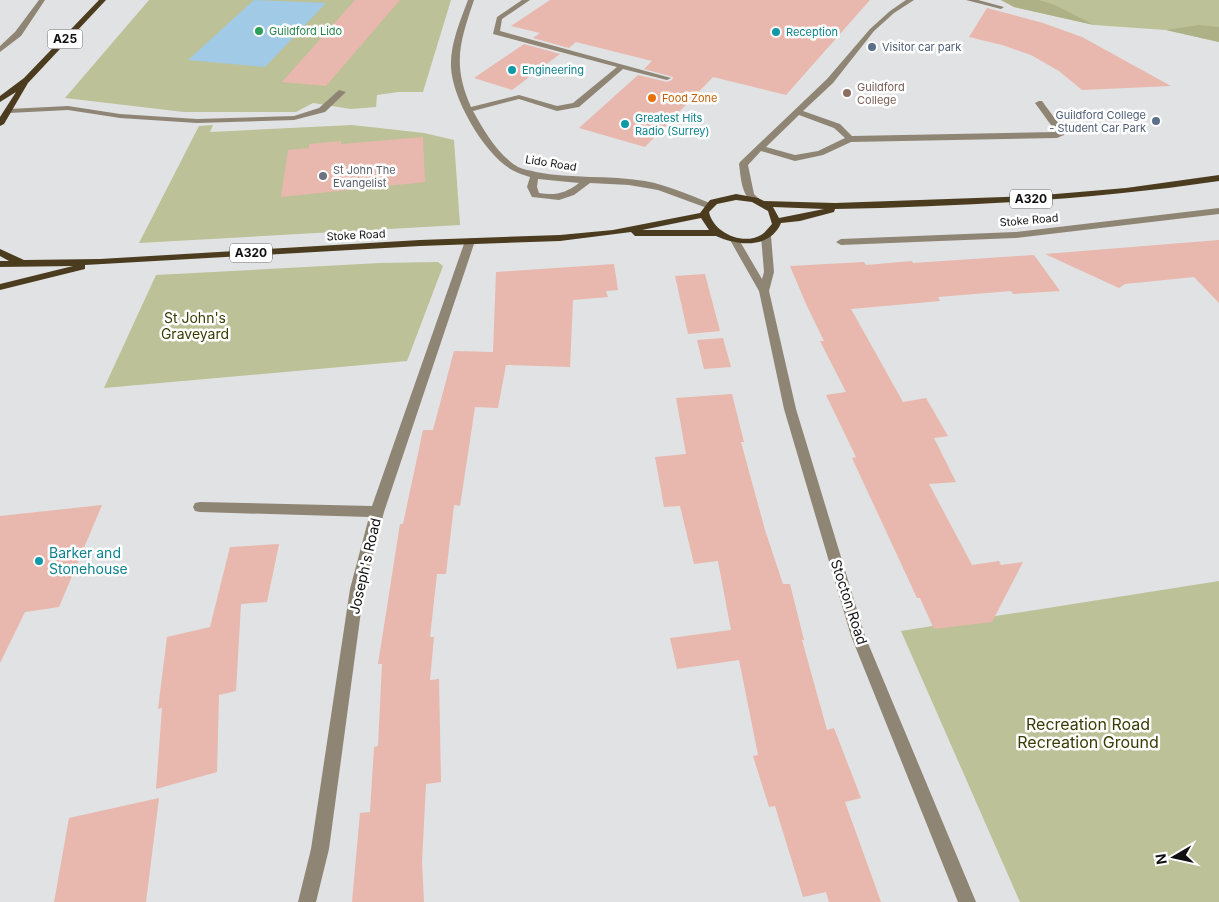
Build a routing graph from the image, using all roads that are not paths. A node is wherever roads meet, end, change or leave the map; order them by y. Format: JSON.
{"nodes":[{"id":1,"x":42,"y":0,"type":"edge"},
{"id":2,"x":103,"y":0,"type":"edge"},
{"id":3,"x":470,"y":0,"type":"edge"},
{"id":4,"x":527,"y":0,"type":"edge"},
{"id":5,"x":911,"y":0,"type":"edge"},
{"id":6,"x":969,"y":0,"type":"edge"},
{"id":7,"x":1001,"y":7,"type":"dead end"},
{"id":8,"x":0,"y":50,"type":"edge"},
{"id":9,"x":622,"y":66,"type":"junction"},
{"id":10,"x":667,"y":78,"type":"dead end"},
{"id":11,"x":27,"y":80,"type":"junction"},
{"id":12,"x":342,"y":92,"type":"dead end"},
{"id":13,"x":0,"y":100,"type":"edge"},
{"id":14,"x":1039,"y":103,"type":"dead end"},
{"id":15,"x":467,"y":110,"type":"junction"},
{"id":16,"x":797,"y":112,"type":"junction"},
{"id":17,"x":5,"y":116,"type":"edge"},
{"id":18,"x":0,"y":124,"type":"edge"},
{"id":19,"x":850,"y":139,"type":"junction"},
{"id":20,"x":759,"y":148,"type":"junction"},
{"id":21,"x":535,"y":174,"type":"junction"},
{"id":22,"x":1219,"y":178,"type":"edge"},
{"id":23,"x":590,"y":179,"type":"junction"},
{"id":24,"x":755,"y":200,"type":"junction"},
{"id":25,"x":765,"y":204,"type":"junction"},
{"id":26,"x":710,"y":206,"type":"junction"},
{"id":27,"x":843,"y":206,"type":"junction"},
{"id":28,"x":1219,"y":212,"type":"edge"},
{"id":29,"x":704,"y":215,"type":"junction"},
{"id":30,"x":776,"y":221,"type":"junction"},
{"id":31,"x":613,"y":233,"type":"junction"},
{"id":32,"x":715,"y":233,"type":"junction"},
{"id":33,"x":766,"y":236,"type":"junction"},
{"id":34,"x":735,"y":240,"type":"junction"},
{"id":35,"x":470,"y":242,"type":"junction"},
{"id":36,"x":841,"y":242,"type":"dead end"},
{"id":37,"x":0,"y":252,"type":"edge"},
{"id":38,"x":100,"y":262,"type":"junction"},
{"id":39,"x":21,"y":263,"type":"junction"},
{"id":40,"x":0,"y":264,"type":"edge"},
{"id":41,"x":0,"y":288,"type":"edge"},
{"id":42,"x":764,"y":292,"type":"junction"},
{"id":43,"x":200,"y":507,"type":"dead end"},
{"id":44,"x":377,"y":512,"type":"junction"},
{"id":45,"x":307,"y":902,"type":"edge"},
{"id":46,"x":967,"y":902,"type":"edge"}],
"edges":[{"from":1,"to":8,"type":"street"},
{"from":2,"to":11,"type":"main road","number":"A25"},
{"from":3,"to":15,"type":"street","name":"Lido Road"},
{"from":4,"to":9,"type":"street"},
{"from":5,"to":16,"type":"street"},
{"from":6,"to":7,"type":"street"},
{"from":9,"to":10,"type":"street"},
{"from":9,"to":15,"type":"street"},
{"from":11,"to":13,"type":"main road","number":"A25"},
{"from":11,"to":17,"type":"main road","number":"A25"},
{"from":12,"to":17,"type":"street"},
{"from":14,"to":19,"type":"street"},
{"from":15,"to":21,"type":"street","name":"Lido Road"},
{"from":16,"to":19,"type":"street"},
{"from":16,"to":20,"type":"street"},
{"from":17,"to":18,"type":"main road","number":"A25"},
{"from":19,"to":20,"type":"street"},
{"from":20,"to":24,"type":"street"},
{"from":21,"to":23,"type":"street","name":"Lido Road"},
{"from":21,"to":23,"type":"street"},
{"from":22,"to":27,"type":"main road","name":"Stoke Road","number":"A320"},
{"from":23,"to":26,"type":"street","name":"Lido Road"},
{"from":24,"to":25,"type":"main road","name":"Stoke Road","number":"A320"},
{"from":24,"to":26,"type":"main road","name":"Stoke Road","number":"A320"},
{"from":25,"to":27,"type":"main road","name":"Stoke Road","number":"A320"},
{"from":25,"to":30,"type":"main road"},
{"from":26,"to":29,"type":"main road"},
{"from":27,"to":30,"type":"main road","name":"Stoke Road","number":"A320"},
{"from":28,"to":36,"type":"street","name":"Stoke Road"},
{"from":29,"to":31,"type":"main road","name":"Stoke Road","number":"A320"},
{"from":29,"to":32,"type":"main road"},
{"from":30,"to":33,"type":"main road"},
{"from":31,"to":32,"type":"main road","name":"Stoke Road","number":"A320"},
{"from":31,"to":35,"type":"main road","name":"Stoke Road","number":"A320"},
{"from":32,"to":34,"type":"main road","name":"Stoke Road","number":"A320"},
{"from":33,"to":34,"type":"main road","name":"Stoke Road","number":"A320"},
{"from":33,"to":42,"type":"street","name":"Stocton Road"},
{"from":34,"to":42,"type":"street","name":"Stocton Road"},
{"from":35,"to":38,"type":"main road","name":"Stoke Road","number":"A320"},
{"from":35,"to":44,"type":"street","name":"Joseph's Road"},
{"from":37,"to":39,"type":"main road","number":"A320"},
{"from":38,"to":39,"type":"main road","name":"Stoke Road","number":"A320"},
{"from":38,"to":41,"type":"main road","name":"Stoke Road","number":"A320"},
{"from":39,"to":40,"type":"main road","name":"Stoke Road","number":"A320"},
{"from":42,"to":46,"type":"street","name":"Stocton Road"},
{"from":43,"to":44,"type":"street"},
{"from":44,"to":45,"type":"street","name":"Joseph's Road"}]}
